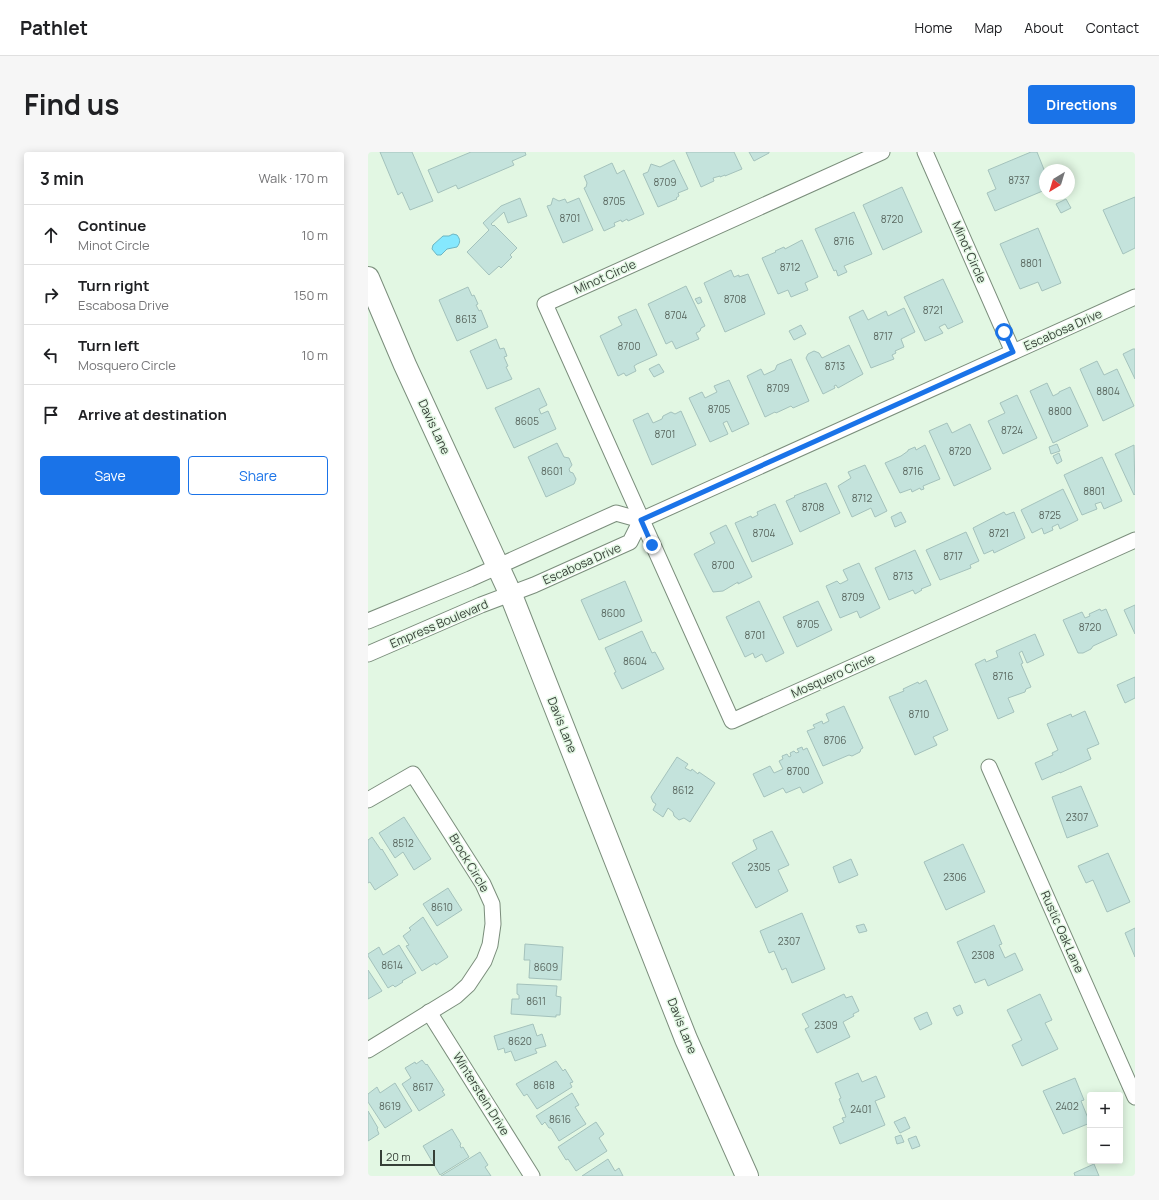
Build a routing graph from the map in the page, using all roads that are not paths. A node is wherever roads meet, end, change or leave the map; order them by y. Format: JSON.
{"nodes":[{"id":1,"x":882,"y":152,"type":"edge"},
{"id":2,"x":925,"y":152,"type":"edge"},
{"id":3,"x":368,"y":278,"type":"edge"},
{"id":4,"x":1135,"y":297,"type":"edge"},
{"id":5,"x":1013,"y":352,"type":"junction"},
{"id":6,"x":641,"y":520,"type":"junction"},
{"id":7,"x":1135,"y":540,"type":"edge"},
{"id":8,"x":499,"y":566,"type":"junction"},
{"id":9,"x":511,"y":595,"type":"junction"},
{"id":10,"x":368,"y":621,"type":"edge"},
{"id":11,"x":368,"y":654,"type":"edge"},
{"id":12,"x":989,"y":768,"type":"dead end"},
{"id":13,"x":368,"y":800,"type":"edge"},
{"id":14,"x":429,"y":1012,"type":"junction"},
{"id":15,"x":368,"y":1050,"type":"edge"},
{"id":16,"x":1135,"y":1097,"type":"edge"},
{"id":17,"x":532,"y":1176,"type":"edge"},
{"id":18,"x":747,"y":1176,"type":"edge"}],
"edges":[{"from":1,"to":6,"type":"street","name":"Minot Circle"},
{"from":2,"to":5,"type":"street","name":"Minot Circle"},
{"from":3,"to":8,"type":"street","name":"Davis Lane"},
{"from":4,"to":5,"type":"street","name":"Escabosa Drive"},
{"from":5,"to":6,"type":"street","name":"Escabosa Drive"},
{"from":6,"to":7,"type":"street","name":"Mosquero Circle"},
{"from":6,"to":8,"type":"street"},
{"from":6,"to":9,"type":"street","name":"Escabosa Drive"},
{"from":8,"to":9,"type":"street","name":"Davis Lane"},
{"from":8,"to":10,"type":"street"},
{"from":9,"to":11,"type":"street","name":"Empress Boulevard"},
{"from":9,"to":18,"type":"street","name":"Davis Lane"},
{"from":12,"to":16,"type":"street","name":"Rustic Oak Lane"},
{"from":13,"to":14,"type":"street","name":"Brock Circle"},
{"from":14,"to":15,"type":"street","name":"Brock Circle"},
{"from":14,"to":17,"type":"street","name":"Winterstein Drive"}]}
